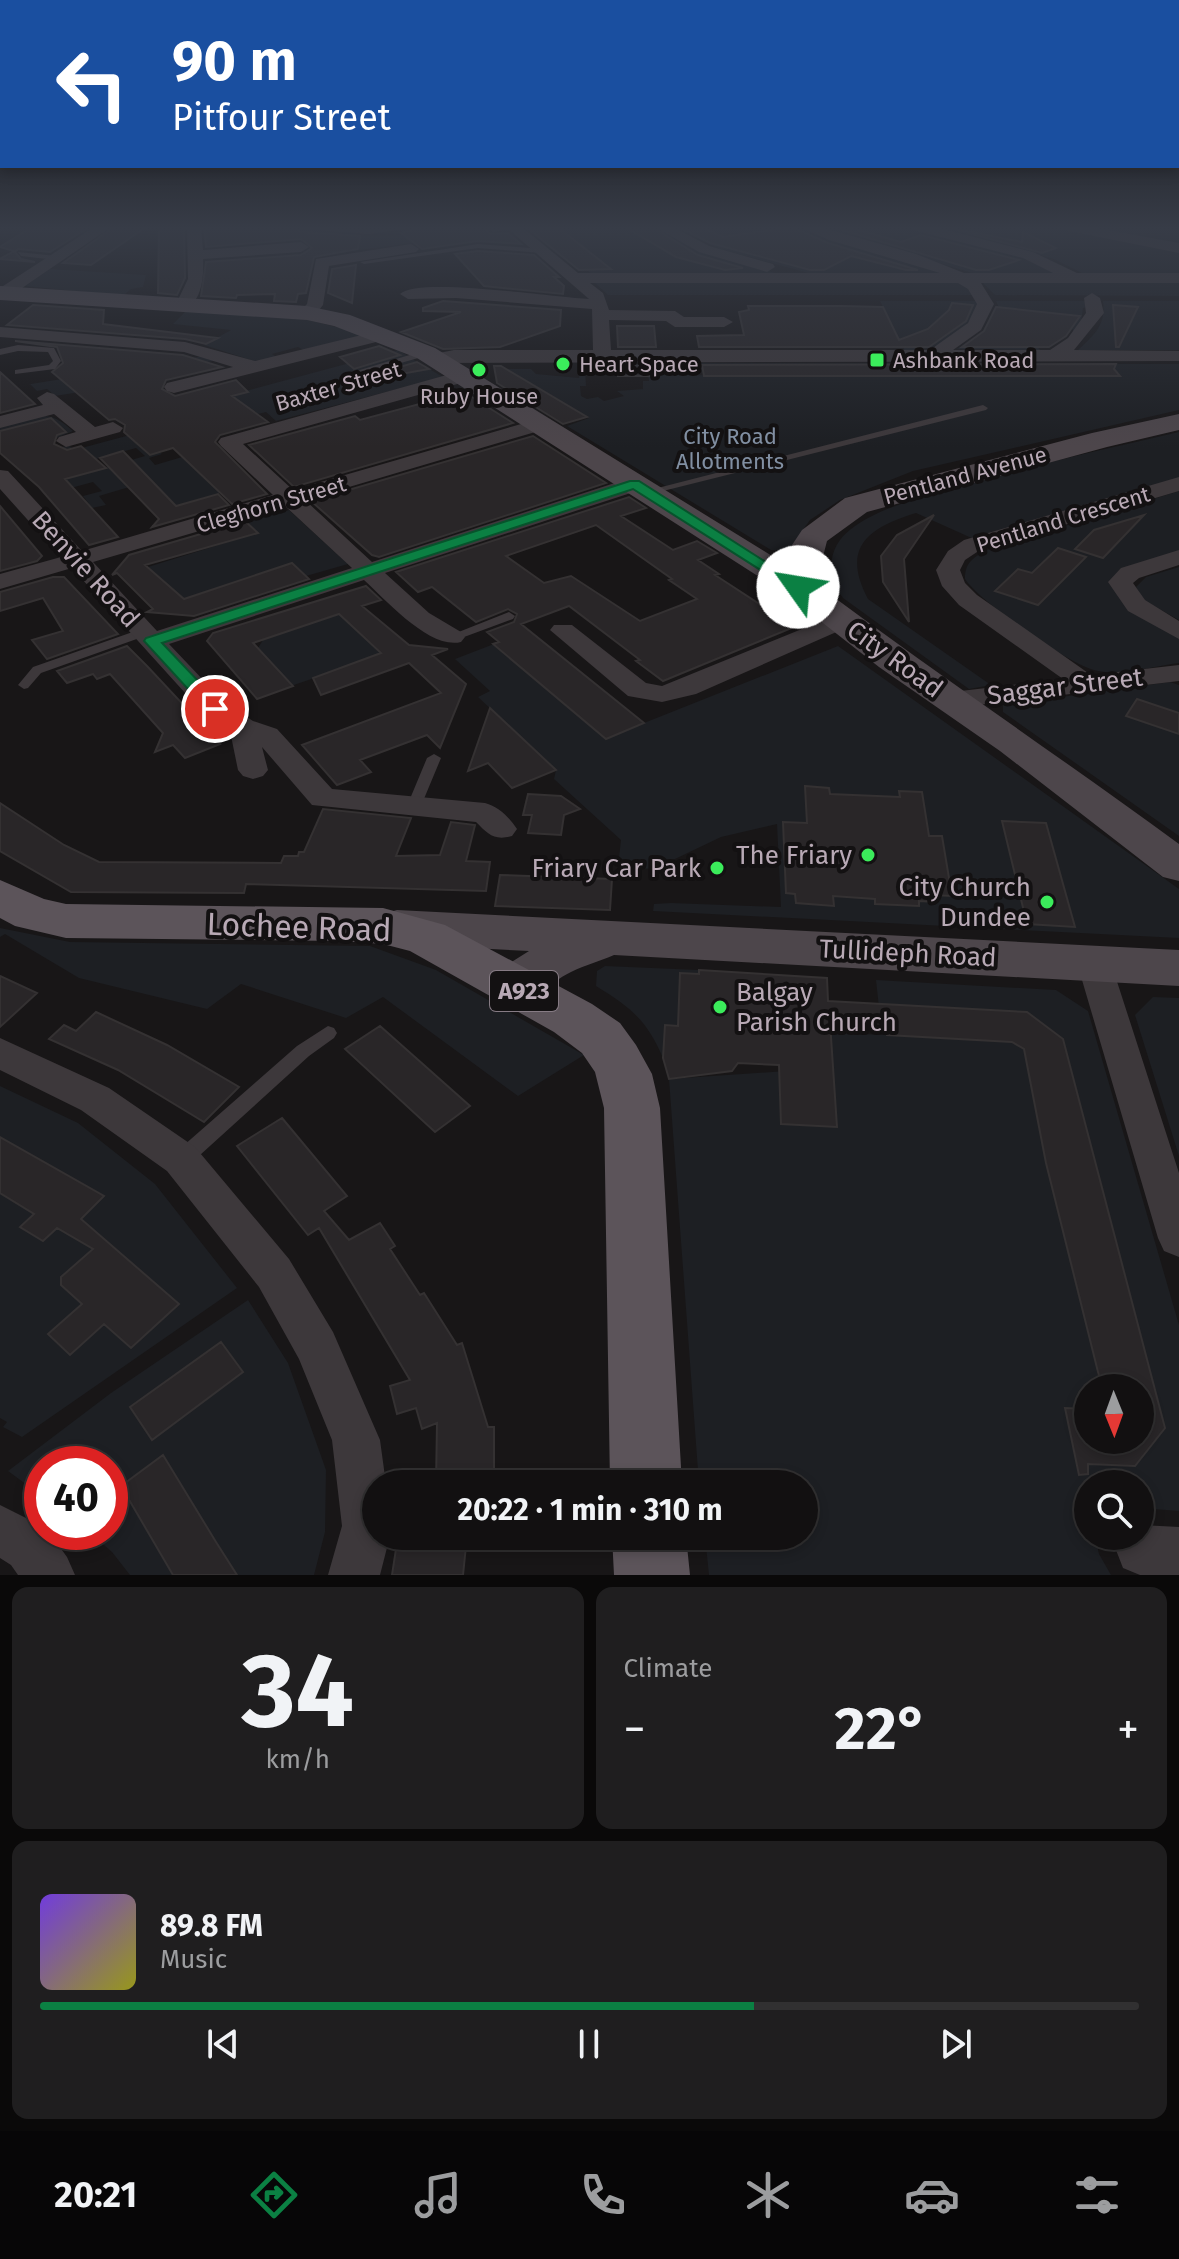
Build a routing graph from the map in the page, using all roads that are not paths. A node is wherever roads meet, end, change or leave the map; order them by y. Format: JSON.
{"nodes":[{"id":1,"x":126,"y":300,"type":"edge"},
{"id":2,"x":186,"y":300,"type":"edge"},
{"id":3,"x":316,"y":300,"type":"edge"},
{"id":4,"x":510,"y":300,"type":"edge"},
{"id":5,"x":545,"y":300,"type":"edge"},
{"id":6,"x":600,"y":300,"type":"edge"},
{"id":7,"x":992,"y":300,"type":"edge"},
{"id":8,"x":1092,"y":300,"type":"edge"},
{"id":9,"x":603,"y":303,"type":"junction"},
{"id":10,"x":184,"y":304,"type":"junction"},
{"id":11,"x":484,"y":310,"type":"dead end"},
{"id":12,"x":307,"y":313,"type":"junction"},
{"id":13,"x":724,"y":322,"type":"dead end"},
{"id":14,"x":0,"y":332,"type":"edge"},
{"id":15,"x":382,"y":335,"type":"junction"},
{"id":16,"x":75,"y":337,"type":"junction"},
{"id":17,"x":51,"y":350,"type":"junction"},
{"id":18,"x":0,"y":352,"type":"edge"},
{"id":19,"x":602,"y":354,"type":"junction"},
{"id":20,"x":934,"y":355,"type":"junction"},
{"id":21,"x":1055,"y":355,"type":"junction"},
{"id":22,"x":430,"y":356,"type":"junction"},
{"id":23,"x":1179,"y":356,"type":"edge"},
{"id":24,"x":251,"y":366,"type":"junction"},
{"id":25,"x":18,"y":372,"type":"dead end"},
{"id":26,"x":344,"y":376,"type":"dead end"},
{"id":27,"x":461,"y":377,"type":"junction"},
{"id":28,"x":174,"y":387,"type":"dead end"},
{"id":29,"x":983,"y":408,"type":"dead end"},
{"id":30,"x":0,"y":422,"type":"edge"},
{"id":31,"x":1179,"y":422,"type":"edge"},
{"id":32,"x":542,"y":424,"type":"junction"},
{"id":33,"x":113,"y":428,"type":"dead end"},
{"id":34,"x":91,"y":434,"type":"junction"},
{"id":35,"x":66,"y":441,"type":"dead end"},
{"id":36,"x":1179,"y":484,"type":"edge"},
{"id":37,"x":5,"y":488,"type":"edge"},
{"id":38,"x":641,"y":488,"type":"junction"},
{"id":39,"x":290,"y":499,"type":"junction"},
{"id":40,"x":1179,"y":557,"type":"edge"},
{"id":41,"x":79,"y":559,"type":"junction"},
{"id":42,"x":368,"y":570,"type":"junction"},
{"id":43,"x":0,"y":582,"type":"edge"},
{"id":44,"x":798,"y":587,"type":"junction"},
{"id":45,"x":509,"y":616,"type":"dead end"},
{"id":46,"x":841,"y":621,"type":"junction"},
{"id":47,"x":563,"y":630,"type":"dead end"},
{"id":48,"x":1179,"y":631,"type":"edge"},
{"id":49,"x":148,"y":637,"type":"junction"},
{"id":50,"x":452,"y":637,"type":"joint"},
{"id":51,"x":1179,"y":673,"type":"edge"},
{"id":52,"x":24,"y":685,"type":"dead end"},
{"id":53,"x":1086,"y":685,"type":"junction"},
{"id":54,"x":952,"y":700,"type":"junction"},
{"id":55,"x":243,"y":727,"type":"junction"},
{"id":56,"x":434,"y":758,"type":"dead end"},
{"id":57,"x":253,"y":770,"type":"dead end"},
{"id":58,"x":414,"y":806,"type":"junction"},
{"id":59,"x":501,"y":829,"type":"dead end"},
{"id":60,"x":1179,"y":866,"type":"edge"},
{"id":61,"x":0,"y":897,"type":"edge"},
{"id":62,"x":383,"y":926,"type":"junction"},
{"id":63,"x":637,"y":939,"type":"junction"},
{"id":64,"x":1094,"y":963,"type":"junction"},
{"id":65,"x":1179,"y":968,"type":"edge"},
{"id":66,"x":514,"y":985,"type":"junction"},
{"id":67,"x":328,"y":1033,"type":"dead end"},
{"id":68,"x":0,"y":1053,"type":"edge"},
{"id":69,"x":181,"y":1159,"type":"junction"},
{"id":70,"x":1179,"y":1238,"type":"edge"},
{"id":71,"x":646,"y":1470,"type":"edge"},
{"id":72,"x":0,"y":1530,"type":"edge"},
{"id":73,"x":650,"y":1550,"type":"edge"},
{"id":74,"x":49,"y":1575,"type":"edge"},
{"id":75,"x":354,"y":1575,"type":"edge"},
{"id":76,"x":652,"y":1575,"type":"edge"}],
"edges":[{"from":1,"to":10,"type":"street","name":"City Road"},
{"from":2,"to":10,"type":"street"},
{"from":3,"to":12,"type":"street"},
{"from":4,"to":11,"type":"street"},
{"from":5,"to":9,"type":"street"},
{"from":6,"to":9,"type":"street"},
{"from":7,"to":20,"type":"street"},
{"from":8,"to":21,"type":"street"},
{"from":9,"to":13,"type":"street"},
{"from":9,"to":19,"type":"street"},
{"from":10,"to":12,"type":"street","name":"City Road"},
{"from":12,"to":15,"type":"street","name":"City Road"},
{"from":14,"to":16,"type":"street"},
{"from":15,"to":22,"type":"street","name":"City Road"},
{"from":15,"to":24,"type":"street"},
{"from":16,"to":17,"type":"lane"},
{"from":16,"to":24,"type":"street"},
{"from":17,"to":18,"type":"lane"},
{"from":17,"to":25,"type":"lane"},
{"from":19,"to":20,"type":"street"},
{"from":19,"to":22,"type":"street"},
{"from":20,"to":21,"type":"street"},
{"from":21,"to":23,"type":"street"},
{"from":22,"to":26,"type":"lane"},
{"from":22,"to":27,"type":"street","name":"City Road"},
{"from":24,"to":28,"type":"street"},
{"from":27,"to":32,"type":"street","name":"City Road"},
{"from":27,"to":39,"type":"street","name":"Baxter Street"},
{"from":29,"to":38,"type":"lane"},
{"from":30,"to":34,"type":"street"},
{"from":31,"to":44,"type":"street","name":"Pentland Avenue"},
{"from":32,"to":38,"type":"street","name":"City Road"},
{"from":32,"to":39,"type":"street","name":"Cleghorn Street"},
{"from":33,"to":34,"type":"street"},
{"from":34,"to":35,"type":"street"},
{"from":36,"to":53,"type":"street","name":"Pentland Crescent"},
{"from":37,"to":41,"type":"street","name":"Benvie Road"},
{"from":38,"to":42,"type":"street"},
{"from":38,"to":44,"type":"street","name":"City Road"},
{"from":39,"to":41,"type":"street","name":"Cleghorn Street"},
{"from":39,"to":42,"type":"street"},
{"from":40,"to":48,"type":"street"},
{"from":41,"to":43,"type":"street","name":"Cleghorn Street"},
{"from":41,"to":49,"type":"street","name":"Benvie Road"},
{"from":42,"to":49,"type":"street"},
{"from":42,"to":50,"type":"street"},
{"from":44,"to":46,"type":"street","name":"City Road"},
{"from":45,"to":50,"type":"lane"},
{"from":46,"to":47,"type":"street"},
{"from":46,"to":54,"type":"street","name":"City Road"},
{"from":49,"to":52,"type":"lane"},
{"from":49,"to":55,"type":"street","name":"Benvie Road"},
{"from":51,"to":53,"type":"street","name":"Saggar Street"},
{"from":53,"to":54,"type":"street","name":"Saggar Street"},
{"from":54,"to":60,"type":"street","name":"City Road"},
{"from":55,"to":57,"type":"street"},
{"from":55,"to":58,"type":"street","name":"Benvie Road"},
{"from":56,"to":58,"type":"lane"},
{"from":58,"to":59,"type":"street","name":"Benvie Road"},
{"from":61,"to":62,"type":"main road","name":"Lochee Road","number":"A923"},
{"from":62,"to":63,"type":"street","name":"Tullideph Road"},
{"from":62,"to":66,"type":"main road","name":"Lochee Road","number":"A923"},
{"from":63,"to":64,"type":"street","name":"Tullideph Road"},
{"from":63,"to":66,"type":"street","name":"Tullideph Road"},
{"from":64,"to":65,"type":"street","name":"Tullideph Road"},
{"from":64,"to":70,"type":"street"},
{"from":66,"to":71,"type":"main road","name":"Lochee Road","number":"A923"},
{"from":67,"to":69,"type":"lane"},
{"from":68,"to":69,"type":"street"},
{"from":69,"to":75,"type":"street"},
{"from":72,"to":74,"type":"street"},
{"from":73,"to":76,"type":"main road"}]}
